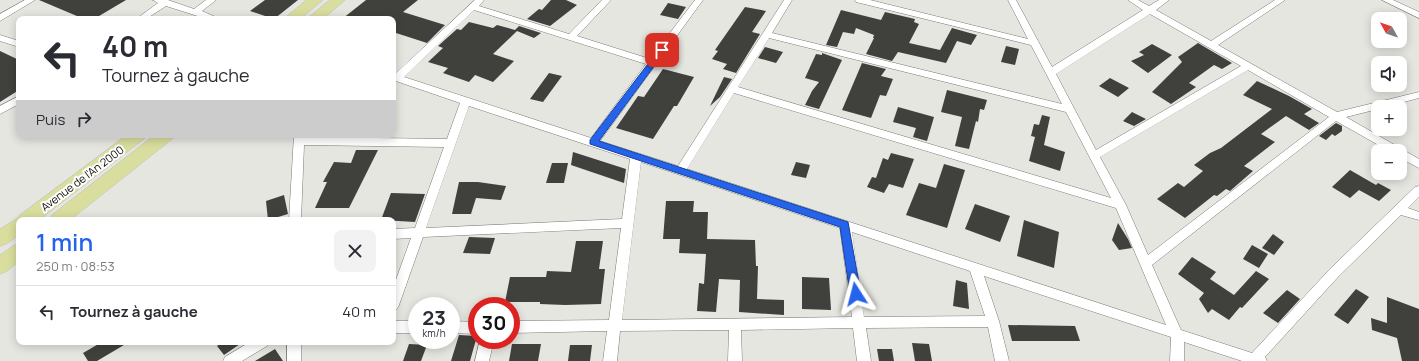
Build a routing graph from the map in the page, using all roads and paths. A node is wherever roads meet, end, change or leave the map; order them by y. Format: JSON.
{"nodes":[{"id":1,"x":31,"y":0,"type":"edge"},
{"id":2,"x":212,"y":0,"type":"edge"},
{"id":3,"x":316,"y":0,"type":"edge"},
{"id":4,"x":338,"y":0,"type":"edge"},
{"id":5,"x":480,"y":0,"type":"edge"},
{"id":6,"x":607,"y":0,"type":"edge"},
{"id":7,"x":699,"y":0,"type":"edge"},
{"id":8,"x":788,"y":0,"type":"edge"},
{"id":9,"x":858,"y":0,"type":"edge"},
{"id":10,"x":1012,"y":0,"type":"edge"},
{"id":11,"x":1132,"y":0,"type":"edge"},
{"id":12,"x":1165,"y":0,"type":"edge"},
{"id":13,"x":1281,"y":0,"type":"edge"},
{"id":14,"x":1386,"y":0,"type":"edge"},
{"id":15,"x":161,"y":1,"type":"edge"},
{"id":16,"x":472,"y":7,"type":"junction"},
{"id":17,"x":1150,"y":9,"type":"junction"},
{"id":18,"x":195,"y":12,"type":"junction"},
{"id":19,"x":1419,"y":15,"type":"edge"},
{"id":20,"x":144,"y":16,"type":"edge"},
{"id":21,"x":207,"y":16,"type":"edge"},
{"id":22,"x":295,"y":16,"type":"edge"},
{"id":23,"x":318,"y":16,"type":"edge"},
{"id":24,"x":0,"y":18,"type":"edge"},
{"id":25,"x":766,"y":35,"type":"junction"},
{"id":26,"x":0,"y":38,"type":"edge"},
{"id":27,"x":571,"y":38,"type":"junction"},
{"id":28,"x":16,"y":43,"type":"edge"},
{"id":29,"x":1034,"y":43,"type":"junction"},
{"id":30,"x":1212,"y":45,"type":"junction"},
{"id":31,"x":653,"y":63,"type":"junction"},
{"id":32,"x":1248,"y":66,"type":"junction"},
{"id":33,"x":1050,"y":73,"type":"junction"},
{"id":34,"x":396,"y":76,"type":"edge"},
{"id":35,"x":396,"y":77,"type":"edge"},
{"id":36,"x":733,"y":89,"type":"junction"},
{"id":37,"x":1419,"y":95,"type":"edge"},
{"id":38,"x":466,"y":100,"type":"junction"},
{"id":39,"x":16,"y":101,"type":"edge"},
{"id":40,"x":1069,"y":109,"type":"junction"},
{"id":41,"x":0,"y":111,"type":"edge"},
{"id":42,"x":1336,"y":116,"type":"junction"},
{"id":43,"x":134,"y":138,"type":"edge"},
{"id":44,"x":162,"y":138,"type":"edge"},
{"id":45,"x":299,"y":138,"type":"edge"},
{"id":46,"x":593,"y":142,"type":"junction"},
{"id":47,"x":451,"y":143,"type":"junction"},
{"id":48,"x":1385,"y":144,"type":"edge"},
{"id":49,"x":636,"y":156,"type":"junction"},
{"id":50,"x":1094,"y":156,"type":"junction"},
{"id":51,"x":1407,"y":157,"type":"edge"},
{"id":52,"x":1419,"y":164,"type":"edge"},
{"id":53,"x":680,"y":171,"type":"junction"},
{"id":54,"x":1419,"y":190,"type":"edge"},
{"id":55,"x":1120,"y":205,"type":"junction"},
{"id":56,"x":1399,"y":210,"type":"junction"},
{"id":57,"x":1419,"y":216,"type":"edge"},
{"id":58,"x":30,"y":217,"type":"edge"},
{"id":59,"x":62,"y":217,"type":"edge"},
{"id":60,"x":295,"y":217,"type":"edge"},
{"id":61,"x":628,"y":224,"type":"junction"},
{"id":62,"x":845,"y":225,"type":"junction"},
{"id":63,"x":16,"y":227,"type":"edge"},
{"id":64,"x":418,"y":233,"type":"junction"},
{"id":65,"x":396,"y":234,"type":"edge"},
{"id":66,"x":0,"y":240,"type":"edge"},
{"id":67,"x":16,"y":253,"type":"edge"},
{"id":68,"x":1146,"y":263,"type":"junction"},
{"id":69,"x":0,"y":266,"type":"edge"},
{"id":70,"x":975,"y":267,"type":"junction"},
{"id":71,"x":396,"y":296,"type":"edge"},
{"id":72,"x":993,"y":320,"type":"junction"},
{"id":73,"x":860,"y":322,"type":"junction"},
{"id":74,"x":735,"y":324,"type":"junction"},
{"id":75,"x":614,"y":326,"type":"junction"},
{"id":76,"x":396,"y":327,"type":"edge"},
{"id":77,"x":408,"y":327,"type":"edge"},
{"id":78,"x":520,"y":327,"type":"edge"},
{"id":79,"x":1176,"y":334,"type":"junction"},
{"id":80,"x":257,"y":345,"type":"edge"},
{"id":81,"x":294,"y":345,"type":"edge"},
{"id":82,"x":485,"y":349,"type":"edge"},
{"id":83,"x":1257,"y":360,"type":"edge"},
{"id":84,"x":230,"y":361,"type":"edge"},
{"id":85,"x":294,"y":361,"type":"edge"},
{"id":86,"x":482,"y":361,"type":"edge"},
{"id":87,"x":610,"y":361,"type":"edge"},
{"id":88,"x":735,"y":361,"type":"edge"},
{"id":89,"x":864,"y":361,"type":"edge"},
{"id":90,"x":1002,"y":361,"type":"edge"},
{"id":91,"x":1177,"y":361,"type":"edge"}],
"edges":[{"from":1,"to":24,"type":"street"},
{"from":2,"to":18,"type":"street"},
{"from":3,"to":22,"type":"main road"},
{"from":4,"to":23,"type":"main road"},
{"from":5,"to":16,"type":"street"},
{"from":6,"to":27,"type":"street"},
{"from":7,"to":31,"type":"street"},
{"from":8,"to":25,"type":"street"},
{"from":9,"to":29,"type":"street"},
{"from":10,"to":29,"type":"street"},
{"from":11,"to":17,"type":"street"},
{"from":12,"to":17,"type":"street"},
{"from":13,"to":30,"type":"street"},
{"from":14,"to":19,"type":"street"},
{"from":15,"to":18,"type":"street"},
{"from":15,"to":20,"type":"street"},
{"from":16,"to":27,"type":"street"},
{"from":16,"to":34,"type":"street"},
{"from":17,"to":30,"type":"street"},
{"from":17,"to":33,"type":"street"},
{"from":18,"to":21,"type":"street"},
{"from":25,"to":36,"type":"street"},
{"from":25,"to":40,"type":"street"},
{"from":26,"to":28,"type":"street"},
{"from":27,"to":31,"type":"street"},
{"from":29,"to":33,"type":"street"},
{"from":30,"to":32,"type":"street"},
{"from":31,"to":46,"type":"street"},
{"from":32,"to":42,"type":"street"},
{"from":32,"to":50,"type":"street"},
{"from":33,"to":40,"type":"street"},
{"from":35,"to":38,"type":"street"},
{"from":36,"to":53,"type":"street"},
{"from":36,"to":55,"type":"street"},
{"from":37,"to":42,"type":"street"},
{"from":38,"to":46,"type":"street"},
{"from":38,"to":47,"type":"street"},
{"from":39,"to":41,"type":"street"},
{"from":40,"to":50,"type":"street"},
{"from":42,"to":48,"type":"street"},
{"from":42,"to":68,"type":"street"},
{"from":43,"to":58,"type":"main road","name":"Avenue de l'An 2000"},
{"from":44,"to":59,"type":"main road","name":"Avenue de l'An 2000"},
{"from":45,"to":47,"type":"street"},
{"from":45,"to":60,"type":"street"},
{"from":46,"to":49,"type":"street"},
{"from":47,"to":64,"type":"street"},
{"from":49,"to":53,"type":"street"},
{"from":49,"to":61,"type":"street"},
{"from":50,"to":55,"type":"street"},
{"from":51,"to":52,"type":"street"},
{"from":53,"to":62,"type":"street"},
{"from":54,"to":56,"type":"street"},
{"from":55,"to":68,"type":"street"},
{"from":56,"to":57,"type":"street"},
{"from":56,"to":83,"type":"street"},
{"from":61,"to":64,"type":"street"},
{"from":61,"to":75,"type":"street"},
{"from":62,"to":70,"type":"street"},
{"from":62,"to":73,"type":"street"},
{"from":63,"to":66,"type":"main road"},
{"from":64,"to":65,"type":"street"},
{"from":64,"to":71,"type":"street"},
{"from":67,"to":69,"type":"main road"},
{"from":68,"to":79,"type":"street"},
{"from":70,"to":72,"type":"street"},
{"from":70,"to":79,"type":"street"},
{"from":72,"to":73,"type":"street"},
{"from":72,"to":90,"type":"street"},
{"from":73,"to":74,"type":"street"},
{"from":73,"to":89,"type":"street"},
{"from":74,"to":75,"type":"street"},
{"from":74,"to":88,"type":"street"},
{"from":75,"to":78,"type":"street"},
{"from":75,"to":87,"type":"street"},
{"from":76,"to":77,"type":"street"},
{"from":79,"to":83,"type":"street"},
{"from":79,"to":91,"type":"street"},
{"from":80,"to":84,"type":"street"},
{"from":81,"to":85,"type":"street"},
{"from":82,"to":86,"type":"street"}]}
